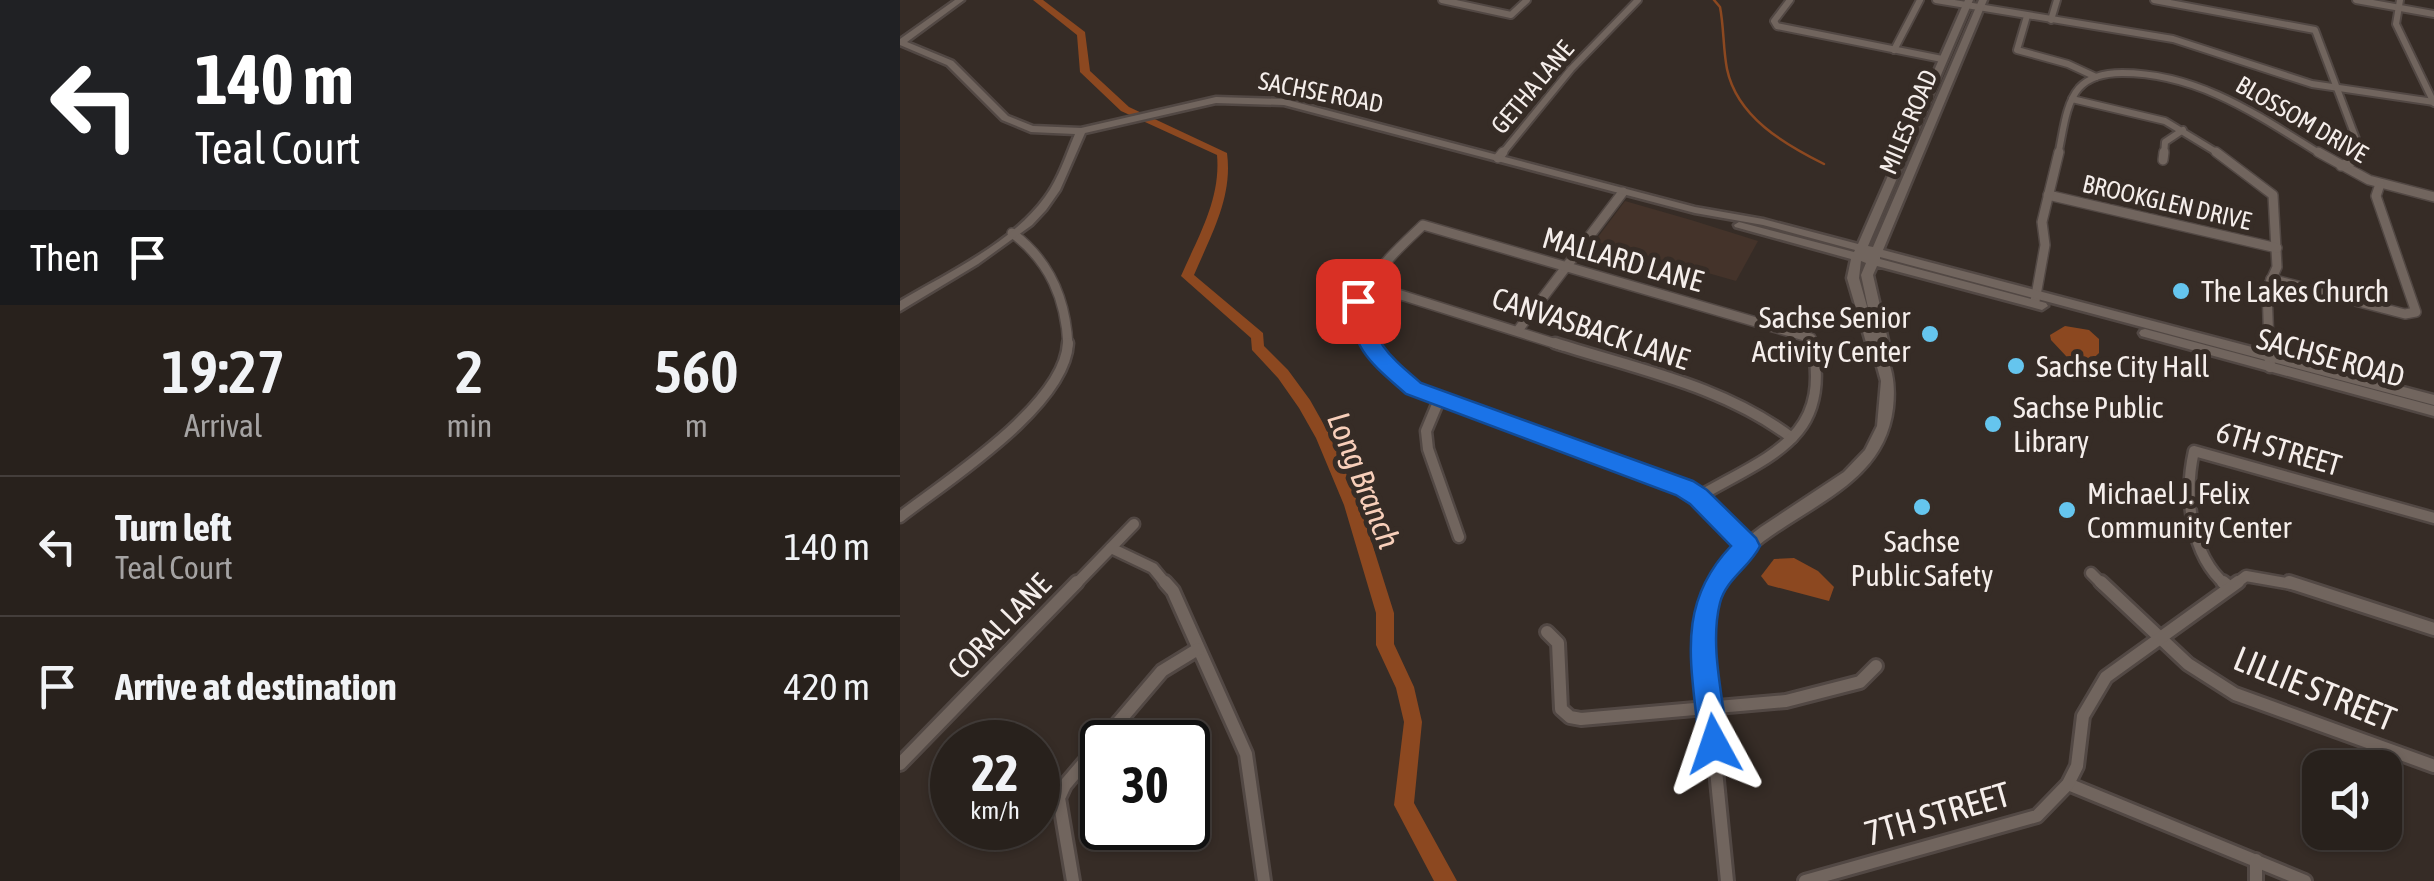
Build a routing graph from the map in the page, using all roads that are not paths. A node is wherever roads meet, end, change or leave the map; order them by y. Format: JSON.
{"nodes":[{"id":1,"x":960,"y":0,"type":"edge"},
{"id":2,"x":1442,"y":0,"type":"edge"},
{"id":3,"x":1527,"y":0,"type":"edge"},
{"id":4,"x":1638,"y":0,"type":"edge"},
{"id":5,"x":1790,"y":0,"type":"edge"},
{"id":6,"x":1920,"y":0,"type":"edge"},
{"id":7,"x":1936,"y":0,"type":"edge"},
{"id":8,"x":2057,"y":0,"type":"edge"},
{"id":9,"x":2154,"y":0,"type":"edge"},
{"id":10,"x":2356,"y":0,"type":"edge"},
{"id":11,"x":2174,"y":2,"type":"edge"},
{"id":12,"x":1968,"y":3,"type":"edge"},
{"id":13,"x":1982,"y":4,"type":"edge"},
{"id":14,"x":2400,"y":4,"type":"edge"},
{"id":15,"x":2434,"y":14,"type":"edge"},
{"id":16,"x":2026,"y":16,"type":"junction"},
{"id":17,"x":2051,"y":20,"type":"junction"},
{"id":18,"x":900,"y":42,"type":"edge"},
{"id":19,"x":1894,"y":50,"type":"junction"},
{"id":20,"x":1942,"y":60,"type":"junction"},
{"id":21,"x":2096,"y":77,"type":"junction"},
{"id":22,"x":2336,"y":87,"type":"junction"},
{"id":23,"x":2072,"y":99,"type":"junction"},
{"id":24,"x":2434,"y":103,"type":"edge"},
{"id":25,"x":1922,"y":104,"type":"junction"},
{"id":26,"x":1938,"y":108,"type":"junction"},
{"id":27,"x":2183,"y":130,"type":"junction"},
{"id":28,"x":1081,"y":131,"type":"junction"},
{"id":29,"x":1498,"y":158,"type":"junction"},
{"id":30,"x":2163,"y":160,"type":"dead end"},
{"id":31,"x":2341,"y":166,"type":"junction"},
{"id":32,"x":2380,"y":184,"type":"junction"},
{"id":33,"x":1624,"y":192,"type":"junction"},
{"id":34,"x":2048,"y":194,"type":"junction"},
{"id":35,"x":2434,"y":197,"type":"edge"},
{"id":36,"x":1012,"y":233,"type":"junction"},
{"id":37,"x":2277,"y":248,"type":"junction"},
{"id":38,"x":1859,"y":253,"type":"junction"},
{"id":39,"x":1874,"y":257,"type":"junction"},
{"id":40,"x":1567,"y":266,"type":"junction"},
{"id":41,"x":2271,"y":279,"type":"junction"},
{"id":42,"x":1366,"y":284,"type":"junction"},
{"id":43,"x":2036,"y":300,"type":"junction"},
{"id":44,"x":900,"y":307,"type":"edge"},
{"id":45,"x":1519,"y":329,"type":"junction"},
{"id":46,"x":1880,"y":354,"type":"junction"},
{"id":47,"x":2270,"y":362,"type":"junction"},
{"id":48,"x":1439,"y":400,"type":"junction"},
{"id":49,"x":2434,"y":400,"type":"edge"},
{"id":50,"x":2434,"y":411,"type":"edge"},
{"id":51,"x":1792,"y":438,"type":"junction"},
{"id":52,"x":1698,"y":497,"type":"junction"},
{"id":53,"x":900,"y":516,"type":"edge"},
{"id":54,"x":2434,"y":518,"type":"edge"},
{"id":55,"x":1134,"y":524,"type":"dead end"},
{"id":56,"x":1460,"y":537,"type":"dead end"},
{"id":57,"x":1748,"y":546,"type":"junction"},
{"id":58,"x":1111,"y":548,"type":"junction"},
{"id":59,"x":2091,"y":573,"type":"dead end"},
{"id":60,"x":2228,"y":586,"type":"junction"},
{"id":61,"x":2434,"y":629,"type":"edge"},
{"id":62,"x":1547,"y":632,"type":"dead end"},
{"id":63,"x":2160,"y":638,"type":"junction"},
{"id":64,"x":1198,"y":649,"type":"junction"},
{"id":65,"x":1876,"y":666,"type":"dead end"},
{"id":66,"x":1710,"y":710,"type":"junction"},
{"id":67,"x":900,"y":764,"type":"edge"},
{"id":68,"x":2434,"y":766,"type":"edge"},
{"id":69,"x":2068,"y":784,"type":"junction"},
{"id":70,"x":2256,"y":860,"type":"junction"},
{"id":71,"x":1073,"y":881,"type":"edge"},
{"id":72,"x":1264,"y":881,"type":"edge"},
{"id":73,"x":1727,"y":881,"type":"edge"},
{"id":74,"x":1805,"y":881,"type":"edge"},
{"id":75,"x":2256,"y":881,"type":"edge"},
{"id":76,"x":2305,"y":881,"type":"edge"}],
"edges":[{"from":1,"to":18,"type":"main road"},
{"from":2,"to":3,"type":"street"},
{"from":4,"to":29,"type":"street","name":"GETHA LANE"},
{"from":5,"to":19,"type":"street"},
{"from":6,"to":19,"type":"street"},
{"from":7,"to":12,"type":"street"},
{"from":8,"to":17,"type":"street"},
{"from":9,"to":11,"type":"street"},
{"from":10,"to":14,"type":"street"},
{"from":11,"to":22,"type":"street"},
{"from":12,"to":13,"type":"street"},
{"from":12,"to":20,"type":"main road","name":"MILES ROAD"},
{"from":13,"to":16,"type":"street"},
{"from":13,"to":26,"type":"main road","name":"MILES ROAD"},
{"from":14,"to":15,"type":"street"},
{"from":14,"to":24,"type":"street"},
{"from":16,"to":17,"type":"street"},
{"from":16,"to":21,"type":"street"},
{"from":17,"to":22,"type":"street"},
{"from":18,"to":28,"type":"main road","name":"SACHSE ROAD"},
{"from":19,"to":20,"type":"street"},
{"from":20,"to":25,"type":"main road","name":"MILES ROAD"},
{"from":21,"to":23,"type":"street"},
{"from":21,"to":31,"type":"street","name":"BLOSSOM DRIVE"},
{"from":22,"to":24,"type":"street"},
{"from":22,"to":31,"type":"street"},
{"from":23,"to":27,"type":"street"},
{"from":23,"to":34,"type":"street"},
{"from":25,"to":26,"type":"main road"},
{"from":25,"to":38,"type":"main road","name":"MILES ROAD"},
{"from":26,"to":39,"type":"main road","name":"MILES ROAD"},
{"from":27,"to":30,"type":"street"},
{"from":27,"to":37,"type":"street"},
{"from":28,"to":29,"type":"main road","name":"SACHSE ROAD"},
{"from":28,"to":36,"type":"street"},
{"from":29,"to":33,"type":"main road","name":"SACHSE ROAD"},
{"from":31,"to":32,"type":"street","name":"BLOSSOM DRIVE"},
{"from":32,"to":35,"type":"street","name":"BLOSSOM DRIVE"},
{"from":32,"to":41,"type":"street"},
{"from":33,"to":38,"type":"main road","name":"SACHSE ROAD"},
{"from":33,"to":40,"type":"street"},
{"from":34,"to":37,"type":"street","name":"BROOKGLEN DRIVE"},
{"from":34,"to":43,"type":"street"},
{"from":36,"to":44,"type":"street"},
{"from":36,"to":53,"type":"street"},
{"from":37,"to":41,"type":"street"},
{"from":38,"to":39,"type":"main road","name":"SACHSE ROAD"},
{"from":38,"to":46,"type":"main road"},
{"from":39,"to":43,"type":"main road","name":"SACHSE ROAD"},
{"from":39,"to":46,"type":"main road"},
{"from":40,"to":42,"type":"street","name":"MALLARD LANE"},
{"from":40,"to":45,"type":"street"},
{"from":40,"to":51,"type":"street","name":"MALLARD LANE"},
{"from":41,"to":47,"type":"street"},
{"from":42,"to":45,"type":"street","name":"CANVASBACK LANE"},
{"from":42,"to":48,"type":"street"},
{"from":43,"to":47,"type":"main road","name":"SACHSE ROAD"},
{"from":45,"to":51,"type":"street","name":"CANVASBACK LANE"},
{"from":46,"to":57,"type":"main road"},
{"from":47,"to":49,"type":"main road","name":"SACHSE ROAD"},
{"from":47,"to":50,"type":"main road","name":"SACHSE ROAD"},
{"from":48,"to":52,"type":"street"},
{"from":48,"to":56,"type":"street"},
{"from":51,"to":52,"type":"street"},
{"from":52,"to":57,"type":"street"},
{"from":54,"to":60,"type":"street","name":"6TH STREET"},
{"from":55,"to":58,"type":"street","name":"CORAL LANE"},
{"from":57,"to":66,"type":"main road"},
{"from":58,"to":64,"type":"street"},
{"from":58,"to":67,"type":"street","name":"CORAL LANE"},
{"from":59,"to":63,"type":"street","name":"LILLIE STREET"},
{"from":60,"to":61,"type":"street"},
{"from":60,"to":63,"type":"street"},
{"from":62,"to":66,"type":"street"},
{"from":63,"to":68,"type":"street","name":"LILLIE STREET"},
{"from":63,"to":69,"type":"street"},
{"from":64,"to":71,"type":"street"},
{"from":64,"to":72,"type":"street"},
{"from":65,"to":66,"type":"street"},
{"from":66,"to":73,"type":"street"},
{"from":69,"to":70,"type":"street"},
{"from":69,"to":74,"type":"street","name":"7TH STREET"},
{"from":70,"to":75,"type":"street"},
{"from":70,"to":76,"type":"street"}]}
